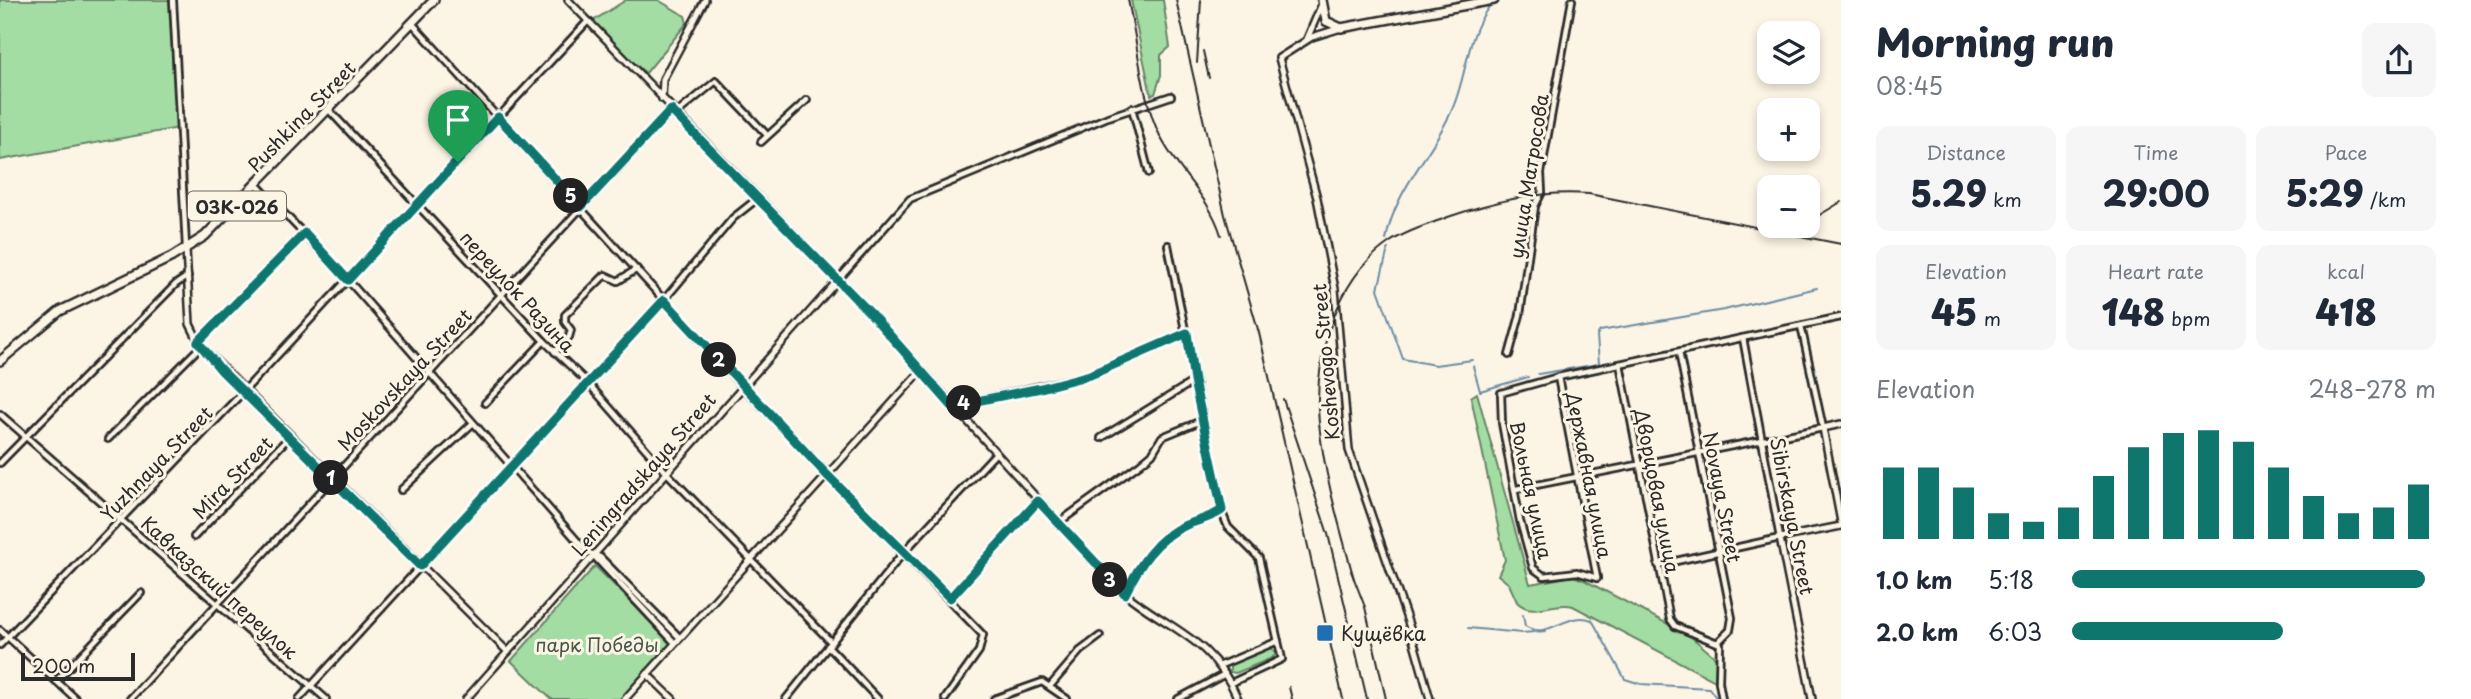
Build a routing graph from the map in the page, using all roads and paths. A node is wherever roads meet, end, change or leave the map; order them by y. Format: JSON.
{"nodes":[{"id":1,"x":173,"y":0,"type":"edge"},
{"id":2,"x":434,"y":0,"type":"edge"},
{"id":3,"x":568,"y":0,"type":"edge"},
{"id":4,"x":705,"y":0,"type":"edge"},
{"id":5,"x":1494,"y":0,"type":"edge"},
{"id":6,"x":1572,"y":0,"type":"edge"},
{"id":7,"x":1322,"y":2,"type":"edge"},
{"id":8,"x":588,"y":20,"type":"junction"},
{"id":9,"x":412,"y":23,"type":"junction"},
{"id":10,"x":1341,"y":28,"type":"junction"},
{"id":11,"x":1307,"y":40,"type":"junction"},
{"id":12,"x":1171,"y":96,"type":"dead end"},
{"id":13,"x":662,"y":99,"type":"junction"},
{"id":14,"x":807,"y":100,"type":"dead end"},
{"id":15,"x":1132,"y":108,"type":"junction"},
{"id":16,"x":329,"y":110,"type":"junction"},
{"id":17,"x":673,"y":112,"type":"junction"},
{"id":18,"x":498,"y":117,"type":"junction"},
{"id":19,"x":767,"y":135,"type":"junction"},
{"id":20,"x":761,"y":142,"type":"dead end"},
{"id":21,"x":1149,"y":173,"type":"dead end"},
{"id":22,"x":257,"y":185,"type":"junction"},
{"id":23,"x":757,"y":199,"type":"junction"},
{"id":24,"x":419,"y":205,"type":"junction"},
{"id":25,"x":581,"y":207,"type":"junction"},
{"id":26,"x":305,"y":233,"type":"junction"},
{"id":27,"x":1168,"y":245,"type":"dead end"},
{"id":28,"x":186,"y":249,"type":"junction"},
{"id":29,"x":637,"y":269,"type":"junction"},
{"id":30,"x":189,"y":275,"type":"junction"},
{"id":31,"x":348,"y":280,"type":"junction"},
{"id":32,"x":838,"y":280,"type":"junction"},
{"id":33,"x":501,"y":295,"type":"junction"},
{"id":34,"x":664,"y":300,"type":"junction"},
{"id":35,"x":1841,"y":317,"type":"edge"},
{"id":36,"x":1801,"y":326,"type":"junction"},
{"id":37,"x":1187,"y":333,"type":"junction"},
{"id":38,"x":1743,"y":338,"type":"junction"},
{"id":39,"x":544,"y":341,"type":"junction"},
{"id":40,"x":200,"y":344,"type":"junction"},
{"id":41,"x":555,"y":352,"type":"junction"},
{"id":42,"x":1679,"y":352,"type":"junction"},
{"id":43,"x":1509,"y":355,"type":"dead end"},
{"id":44,"x":0,"y":361,"type":"edge"},
{"id":45,"x":1620,"y":364,"type":"junction"},
{"id":46,"x":921,"y":371,"type":"junction"},
{"id":47,"x":429,"y":373,"type":"junction"},
{"id":48,"x":1558,"y":377,"type":"junction"},
{"id":49,"x":1194,"y":381,"type":"junction"},
{"id":50,"x":588,"y":383,"type":"junction"},
{"id":51,"x":742,"y":386,"type":"junction"},
{"id":52,"x":244,"y":391,"type":"junction"},
{"id":53,"x":485,"y":403,"type":"dead end"},
{"id":54,"x":952,"y":406,"type":"junction"},
{"id":55,"x":0,"y":414,"type":"edge"},
{"id":56,"x":1203,"y":420,"type":"junction"},
{"id":57,"x":472,"y":424,"type":"junction"},
{"id":58,"x":1841,"y":424,"type":"edge"},
{"id":59,"x":1823,"y":428,"type":"junction"},
{"id":60,"x":26,"y":436,"type":"junction"},
{"id":61,"x":290,"y":436,"type":"junction"},
{"id":62,"x":1101,"y":438,"type":"dead end"},
{"id":63,"x":108,"y":439,"type":"dead end"},
{"id":64,"x":1763,"y":442,"type":"junction"},
{"id":65,"x":1701,"y":453,"type":"junction"},
{"id":66,"x":995,"y":454,"type":"junction"},
{"id":67,"x":0,"y":463,"type":"edge"},
{"id":68,"x":1639,"y":465,"type":"junction"},
{"id":69,"x":510,"y":466,"type":"junction"},
{"id":70,"x":665,"y":471,"type":"junction"},
{"id":71,"x":826,"y":474,"type":"junction"},
{"id":72,"x":1576,"y":477,"type":"junction"},
{"id":73,"x":331,"y":478,"type":"junction"},
{"id":74,"x":1516,"y":489,"type":"junction"},
{"id":75,"x":401,"y":490,"type":"dead end"},
{"id":76,"x":1038,"y":501,"type":"junction"},
{"id":77,"x":1222,"y":510,"type":"junction"},
{"id":78,"x":122,"y":519,"type":"junction"},
{"id":79,"x":1058,"y":523,"type":"junction"},
{"id":80,"x":1841,"y":524,"type":"edge"},
{"id":81,"x":194,"y":537,"type":"dead end"},
{"id":82,"x":1780,"y":538,"type":"junction"},
{"id":83,"x":1720,"y":552,"type":"junction"},
{"id":84,"x":903,"y":553,"type":"junction"},
{"id":85,"x":593,"y":554,"type":"junction"},
{"id":86,"x":750,"y":559,"type":"junction"},
{"id":87,"x":1658,"y":565,"type":"junction"},
{"id":88,"x":420,"y":566,"type":"junction"},
{"id":89,"x":1597,"y":578,"type":"joint"},
{"id":90,"x":141,"y":593,"type":"dead end"},
{"id":91,"x":1125,"y":594,"type":"junction"},
{"id":92,"x":950,"y":598,"type":"junction"},
{"id":93,"x":216,"y":603,"type":"junction"},
{"id":94,"x":0,"y":630,"type":"edge"},
{"id":95,"x":1100,"y":636,"type":"dead end"},
{"id":96,"x":8,"y":637,"type":"junction"},
{"id":97,"x":677,"y":641,"type":"junction"},
{"id":98,"x":1278,"y":641,"type":"junction"},
{"id":99,"x":1718,"y":642,"type":"junction"},
{"id":100,"x":830,"y":644,"type":"junction"},
{"id":101,"x":0,"y":645,"type":"edge"},
{"id":102,"x":508,"y":652,"type":"junction"},
{"id":103,"x":1221,"y":665,"type":"junction"},
{"id":104,"x":1226,"y":673,"type":"junction"},
{"id":105,"x":647,"y":674,"type":"junction"},
{"id":106,"x":56,"y":681,"type":"junction"},
{"id":107,"x":1231,"y":683,"type":"junction"},
{"id":108,"x":1051,"y":685,"type":"junction"},
{"id":109,"x":310,"y":686,"type":"junction"},
{"id":110,"x":76,"y":699,"type":"edge"},
{"id":111,"x":130,"y":699,"type":"edge"},
{"id":112,"x":299,"y":699,"type":"edge"},
{"id":113,"x":326,"y":699,"type":"edge"},
{"id":114,"x":466,"y":699,"type":"edge"},
{"id":115,"x":625,"y":699,"type":"edge"},
{"id":116,"x":673,"y":699,"type":"edge"},
{"id":117,"x":786,"y":699,"type":"edge"},
{"id":118,"x":878,"y":699,"type":"edge"},
{"id":119,"x":945,"y":699,"type":"edge"},
{"id":120,"x":994,"y":699,"type":"edge"},
{"id":121,"x":1067,"y":699,"type":"edge"},
{"id":122,"x":1178,"y":699,"type":"edge"},
{"id":123,"x":1238,"y":699,"type":"edge"},
{"id":124,"x":1430,"y":699,"type":"edge"},
{"id":125,"x":1722,"y":699,"type":"edge"},
{"id":126,"x":1812,"y":699,"type":"edge"}],
"edges":[{"from":1,"to":28,"type":"street"},
{"from":2,"to":9,"type":"main road","name":"Pushkina Street","number":"03К-026"},
{"from":3,"to":8,"type":"street"},
{"from":4,"to":13,"type":"street"},
{"from":5,"to":10,"type":"main road"},
{"from":6,"to":43,"type":"street","name":"улица Матросова"},
{"from":7,"to":10,"type":"main road"},
{"from":7,"to":11,"type":"street"},
{"from":8,"to":13,"type":"street"},
{"from":8,"to":18,"type":"street","name":"Yuzhnaya Street"},
{"from":9,"to":16,"type":"main road","name":"Pushkina Street","number":"03К-026"},
{"from":9,"to":18,"type":"street"},
{"from":10,"to":11,"type":"street"},
{"from":11,"to":124,"type":"street","name":"Koshevogo Street"},
{"from":12,"to":15,"type":"street","name":"Leningradskaya Street"},
{"from":13,"to":17,"type":"street"},
{"from":14,"to":19,"type":"street"},
{"from":15,"to":21,"type":"street"},
{"from":15,"to":32,"type":"street","name":"Leningradskaya Street"},
{"from":16,"to":22,"type":"main road","name":"Pushkina Street","number":"03К-026"},
{"from":16,"to":24,"type":"street","name":"переулок Разина"},
{"from":17,"to":19,"type":"street","name":"Moskovskaya Street"},
{"from":17,"to":23,"type":"street"},
{"from":17,"to":25,"type":"street","name":"Moskovskaya Street"},
{"from":18,"to":24,"type":"street","name":"Yuzhnaya Street"},
{"from":18,"to":25,"type":"street"},
{"from":19,"to":20,"type":"street"},
{"from":22,"to":26,"type":"street"},
{"from":22,"to":28,"type":"main road","name":"Pushkina Street","number":"03К-026"},
{"from":23,"to":32,"type":"street"},
{"from":23,"to":34,"type":"street"},
{"from":24,"to":31,"type":"street","name":"Yuzhnaya Street"},
{"from":24,"to":33,"type":"street","name":"переулок Разина"},
{"from":25,"to":29,"type":"street"},
{"from":25,"to":33,"type":"street","name":"Moskovskaya Street"},
{"from":26,"to":31,"type":"street"},
{"from":26,"to":40,"type":"street"},
{"from":27,"to":37,"type":"street"},
{"from":28,"to":30,"type":"street"},
{"from":28,"to":44,"type":"main road","name":"Pushkina Street","number":"03К-026"},
{"from":29,"to":34,"type":"street"},
{"from":29,"to":41,"type":"street"},
{"from":30,"to":40,"type":"street"},
{"from":30,"to":60,"type":"street"},
{"from":31,"to":47,"type":"street"},
{"from":31,"to":52,"type":"street","name":"Yuzhnaya Street"},
{"from":32,"to":46,"type":"street"},
{"from":32,"to":51,"type":"street","name":"Leningradskaya Street"},
{"from":33,"to":39,"type":"street","name":"переулок Разина"},
{"from":33,"to":47,"type":"street","name":"Moskovskaya Street"},
{"from":34,"to":50,"type":"street"},
{"from":34,"to":51,"type":"street"},
{"from":35,"to":36,"type":"street"},
{"from":36,"to":38,"type":"street"},
{"from":36,"to":59,"type":"street"},
{"from":37,"to":49,"type":"street"},
{"from":37,"to":54,"type":"street"},
{"from":38,"to":42,"type":"street"},
{"from":38,"to":64,"type":"street","name":"Sibirskaya Street"},
{"from":39,"to":41,"type":"street","name":"переулок Разина"},
{"from":39,"to":53,"type":"street"},
{"from":40,"to":52,"type":"street"},
{"from":40,"to":63,"type":"street"},
{"from":41,"to":50,"type":"street","name":"переулок Разина"},
{"from":42,"to":45,"type":"street"},
{"from":42,"to":65,"type":"street","name":"Novaya Street"},
{"from":45,"to":48,"type":"street"},
{"from":45,"to":68,"type":"street","name":"Дворцовая улица"},
{"from":46,"to":54,"type":"street"},
{"from":46,"to":71,"type":"street"},
{"from":47,"to":57,"type":"street"},
{"from":47,"to":73,"type":"street","name":"Moskovskaya Street"},
{"from":48,"to":72,"type":"street","name":"Державная улица"},
{"from":48,"to":74,"type":"street","name":"Вольная улица"},
{"from":49,"to":56,"type":"street"},
{"from":49,"to":62,"type":"street"},
{"from":50,"to":69,"type":"street"},
{"from":50,"to":70,"type":"street","name":"переулок Разина"},
{"from":51,"to":70,"type":"street","name":"Leningradskaya Street"},
{"from":51,"to":71,"type":"street"},
{"from":52,"to":61,"type":"street"},
{"from":52,"to":78,"type":"street","name":"Yuzhnaya Street"},
{"from":54,"to":66,"type":"street"},
{"from":55,"to":60,"type":"street","name":"Кавказский переулок"},
{"from":56,"to":77,"type":"street"},
{"from":56,"to":79,"type":"street"},
{"from":57,"to":69,"type":"street"},
{"from":57,"to":75,"type":"street"},
{"from":58,"to":59,"type":"street"},
{"from":59,"to":64,"type":"street"},
{"from":59,"to":80,"type":"street"},
{"from":60,"to":67,"type":"street"},
{"from":60,"to":78,"type":"street","name":"Кавказский переулок"},
{"from":61,"to":73,"type":"street"},
{"from":61,"to":81,"type":"street","name":"Mira Street"},
{"from":64,"to":65,"type":"street"},
{"from":64,"to":82,"type":"street","name":"Sibirskaya Street"},
{"from":65,"to":68,"type":"street"},
{"from":65,"to":83,"type":"street","name":"Novaya Street"},
{"from":66,"to":76,"type":"street"},
{"from":66,"to":84,"type":"street"},
{"from":68,"to":72,"type":"street"},
{"from":68,"to":87,"type":"street","name":"Дворцовая улица"},
{"from":69,"to":85,"type":"street"},
{"from":69,"to":88,"type":"street"},
{"from":70,"to":85,"type":"street","name":"Leningradskaya Street"},
{"from":70,"to":86,"type":"street","name":"переулок Разина"},
{"from":71,"to":84,"type":"street"},
{"from":71,"to":86,"type":"street"},
{"from":72,"to":74,"type":"street"},
{"from":72,"to":89,"type":"street","name":"Державная улица"},
{"from":73,"to":88,"type":"street"},
{"from":73,"to":93,"type":"street","name":"Moskovskaya Street"},
{"from":74,"to":89,"type":"street","name":"Вольная улица"},
{"from":76,"to":79,"type":"street"},
{"from":76,"to":92,"type":"street"},
{"from":77,"to":91,"type":"street"},
{"from":77,"to":98,"type":"street"},
{"from":78,"to":93,"type":"street","name":"Кавказский переулок"},
{"from":78,"to":96,"type":"street","name":"Yuzhnaya Street"},
{"from":79,"to":91,"type":"street"},
{"from":80,"to":82,"type":"street"},
{"from":82,"to":83,"type":"street"},
{"from":82,"to":126,"type":"street","name":"Sibirskaya Street"},
{"from":83,"to":87,"type":"street"},
{"from":83,"to":99,"type":"street","name":"Novaya Street"},
{"from":84,"to":92,"type":"street"},
{"from":84,"to":100,"type":"street"},
{"from":85,"to":97,"type":"street"},
{"from":85,"to":102,"type":"street","name":"Leningradskaya Street"},
{"from":86,"to":97,"type":"street"},
{"from":86,"to":100,"type":"street","name":"переулок Разина"},
{"from":87,"to":99,"type":"street","name":"Дворцовая улица"},
{"from":88,"to":102,"type":"street"},
{"from":88,"to":109,"type":"street"},
{"from":90,"to":106,"type":"street"},
{"from":91,"to":103,"type":"street"},
{"from":92,"to":119,"type":"street"},
{"from":93,"to":109,"type":"street","name":"Кавказский переулок"},
{"from":93,"to":111,"type":"street","name":"Moskovskaya Street"},
{"from":94,"to":96,"type":"street"},
{"from":95,"to":108,"type":"street"},
{"from":96,"to":101,"type":"street","name":"Yuzhnaya Street"},
{"from":96,"to":106,"type":"street"},
{"from":97,"to":105,"type":"street"},
{"from":98,"to":103,"type":"street"},
{"from":98,"to":107,"type":"street"},
{"from":99,"to":125,"type":"street"},
{"from":100,"to":117,"type":"street"},
{"from":100,"to":118,"type":"street","name":"переулок Разина"},
{"from":102,"to":114,"type":"street","name":"Leningradskaya Street"},
{"from":103,"to":104,"type":"street"},
{"from":104,"to":107,"type":"street"},
{"from":104,"to":122,"type":"street"},
{"from":105,"to":115,"type":"street"},
{"from":105,"to":116,"type":"street"},
{"from":106,"to":110,"type":"street"},
{"from":107,"to":123,"type":"street"},
{"from":108,"to":120,"type":"street"},
{"from":108,"to":121,"type":"street"},
{"from":109,"to":112,"type":"street"},
{"from":109,"to":113,"type":"street","name":"Кавказский переулок"}]}
